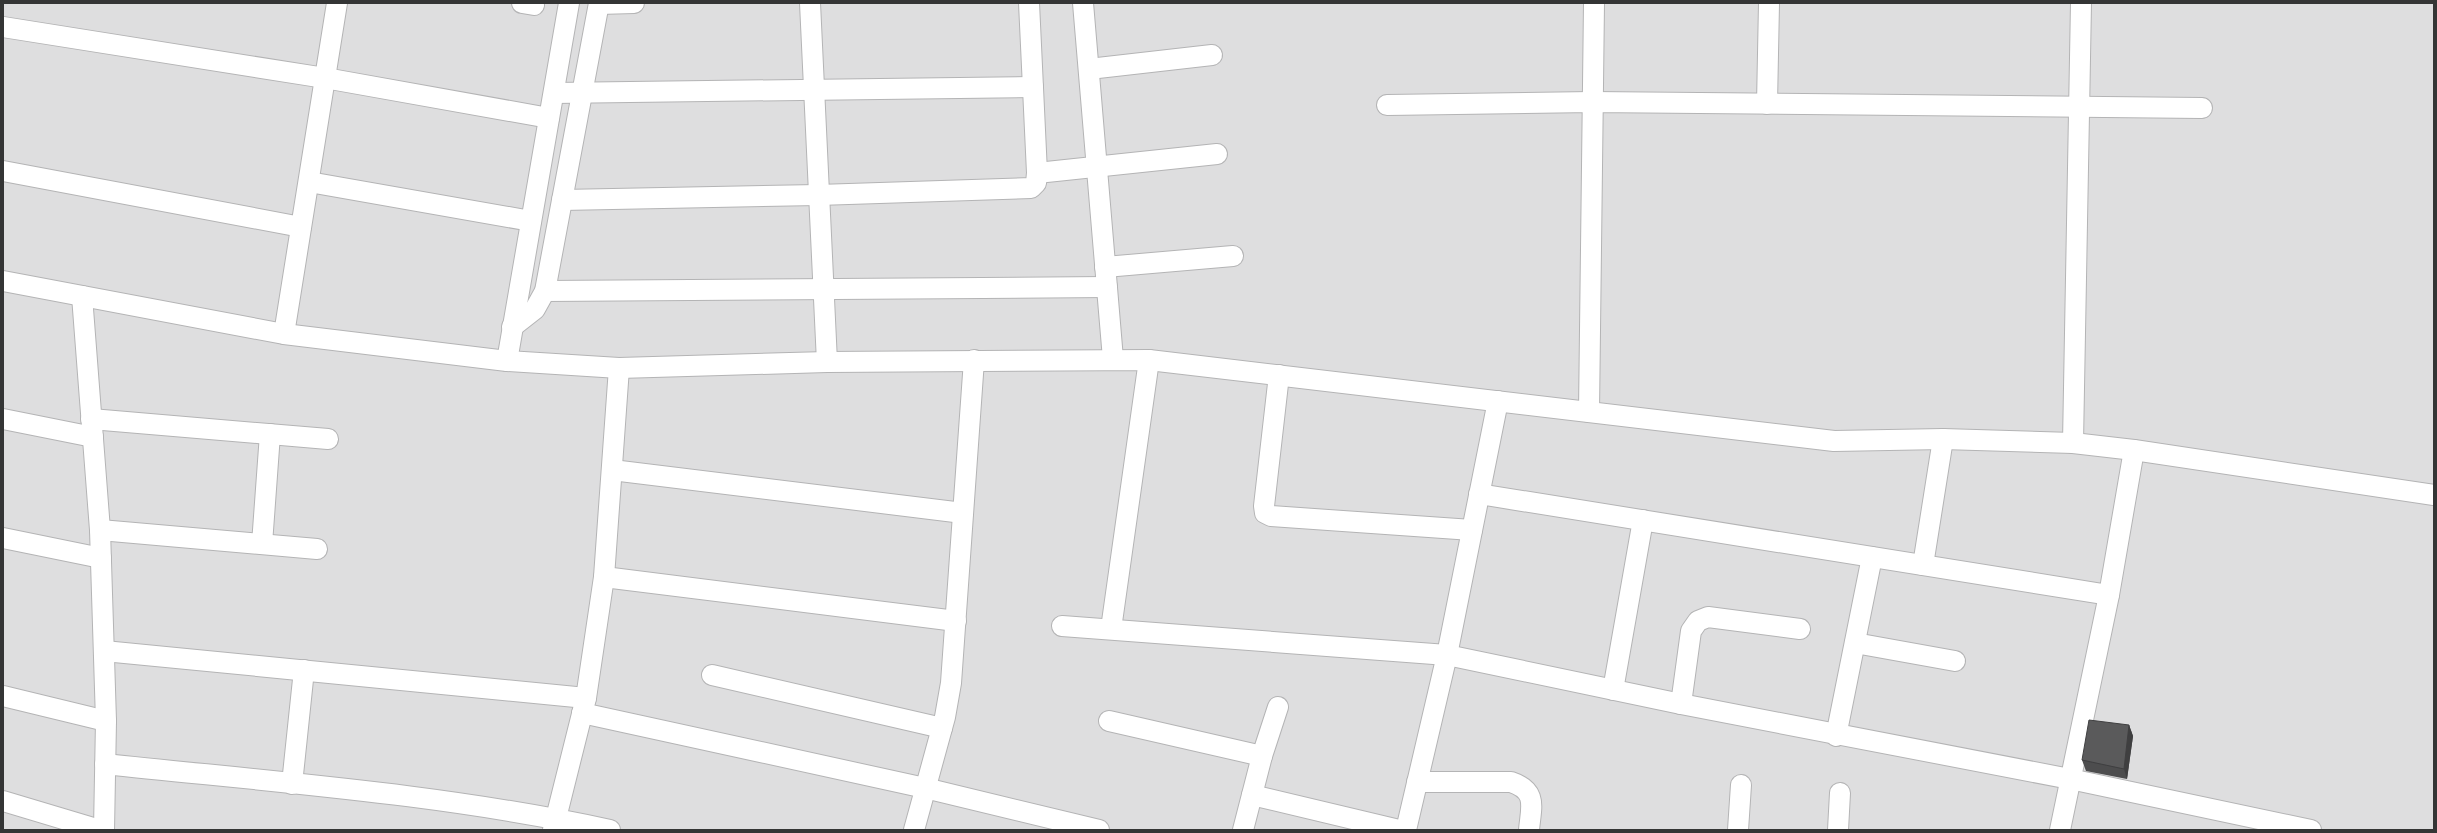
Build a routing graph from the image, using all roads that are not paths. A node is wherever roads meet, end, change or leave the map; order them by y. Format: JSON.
{"nodes":[{"id":1,"x":337,"y":3,"type":"edge"},
{"id":2,"x":569,"y":3,"type":"edge"},
{"id":3,"x":634,"y":3,"type":"edge"},
{"id":4,"x":810,"y":3,"type":"edge"},
{"id":5,"x":1029,"y":3,"type":"edge"},
{"id":6,"x":1083,"y":3,"type":"edge"},
{"id":7,"x":1594,"y":3,"type":"edge"},
{"id":8,"x":1769,"y":3,"type":"edge"},
{"id":9,"x":2081,"y":3,"type":"edge"},
{"id":10,"x":599,"y":4,"type":"edge"},
{"id":11,"x":3,"y":27,"type":"edge"},
{"id":12,"x":1212,"y":55,"type":"dead end"},
{"id":13,"x":1089,"y":69,"type":"junction"},
{"id":14,"x":325,"y":78,"type":"junction"},
{"id":15,"x":1033,"y":87,"type":"junction"},
{"id":16,"x":814,"y":90,"type":"junction"},
{"id":17,"x":554,"y":93,"type":"junction"},
{"id":18,"x":582,"y":93,"type":"junction"},
{"id":19,"x":1592,"y":102,"type":"junction"},
{"id":20,"x":1768,"y":104,"type":"junction"},
{"id":21,"x":1388,"y":105,"type":"dead end"},
{"id":22,"x":2079,"y":107,"type":"junction"},
{"id":23,"x":2202,"y":108,"type":"dead end"},
{"id":24,"x":549,"y":118,"type":"junction"},
{"id":25,"x":1217,"y":154,"type":"dead end"},
{"id":26,"x":1097,"y":167,"type":"junction"},
{"id":27,"x":3,"y":171,"type":"edge"},
{"id":28,"x":1036,"y":173,"type":"junction"},
{"id":29,"x":309,"y":182,"type":"junction"},
{"id":30,"x":818,"y":195,"type":"junction"},
{"id":31,"x":562,"y":200,"type":"junction"},
{"id":32,"x":531,"y":221,"type":"junction"},
{"id":33,"x":301,"y":227,"type":"junction"},
{"id":34,"x":1233,"y":256,"type":"dead end"},
{"id":35,"x":1105,"y":267,"type":"junction"},
{"id":36,"x":3,"y":281,"type":"edge"},
{"id":37,"x":1107,"y":287,"type":"junction"},
{"id":38,"x":822,"y":289,"type":"junction"},
{"id":39,"x":545,"y":292,"type":"junction"},
{"id":40,"x":82,"y":296,"type":"junction"},
{"id":41,"x":512,"y":327,"type":"junction"},
{"id":42,"x":284,"y":334,"type":"junction"},
{"id":43,"x":1113,"y":359,"type":"junction"},
{"id":44,"x":974,"y":360,"type":"junction"},
{"id":45,"x":1149,"y":360,"type":"junction"},
{"id":46,"x":507,"y":361,"type":"junction"},
{"id":47,"x":826,"y":362,"type":"junction"},
{"id":48,"x":619,"y":368,"type":"junction"},
{"id":49,"x":1279,"y":375,"type":"junction"},
{"id":50,"x":1498,"y":401,"type":"junction"},
{"id":51,"x":1589,"y":412,"type":"junction"},
{"id":52,"x":3,"y":419,"type":"edge"},
{"id":53,"x":92,"y":428,"type":"junction"},
{"id":54,"x":270,"y":434,"type":"junction"},
{"id":55,"x":328,"y":439,"type":"dead end"},
{"id":56,"x":1943,"y":439,"type":"junction"},
{"id":57,"x":2073,"y":443,"type":"junction"},
{"id":58,"x":2134,"y":450,"type":"junction"},
{"id":59,"x":612,"y":470,"type":"junction"},
{"id":60,"x":1479,"y":494,"type":"junction"},
{"id":61,"x":2434,"y":495,"type":"edge"},
{"id":62,"x":963,"y":513,"type":"junction"},
{"id":63,"x":1643,"y":520,"type":"junction"},
{"id":64,"x":100,"y":530,"type":"junction"},
{"id":65,"x":1472,"y":530,"type":"junction"},
{"id":66,"x":3,"y":538,"type":"edge"},
{"id":67,"x":262,"y":544,"type":"junction"},
{"id":68,"x":317,"y":549,"type":"dead end"},
{"id":69,"x":1872,"y":557,"type":"junction"},
{"id":70,"x":100,"y":558,"type":"junction"},
{"id":71,"x":1923,"y":565,"type":"junction"},
{"id":72,"x":604,"y":577,"type":"junction"},
{"id":73,"x":2109,"y":595,"type":"junction"},
{"id":74,"x":956,"y":621,"type":"junction"},
{"id":75,"x":1062,"y":626,"type":"dead end"},
{"id":76,"x":1111,"y":629,"type":"junction"},
{"id":77,"x":1800,"y":629,"type":"dead end"},
{"id":78,"x":1855,"y":643,"type":"junction"},
{"id":79,"x":104,"y":651,"type":"junction"},
{"id":80,"x":1447,"y":655,"type":"junction"},
{"id":81,"x":1955,"y":661,"type":"dead end"},
{"id":82,"x":304,"y":670,"type":"junction"},
{"id":83,"x":712,"y":675,"type":"dead end"},
{"id":84,"x":1613,"y":690,"type":"junction"},
{"id":85,"x":3,"y":696,"type":"edge"},
{"id":86,"x":1681,"y":704,"type":"junction"},
{"id":87,"x":584,"y":706,"type":"junction"},
{"id":88,"x":1278,"y":707,"type":"dead end"},
{"id":89,"x":106,"y":721,"type":"junction"},
{"id":90,"x":1108,"y":721,"type":"dead end"},
{"id":91,"x":942,"y":728,"type":"junction"},
{"id":92,"x":1836,"y":736,"type":"junction"},
{"id":93,"x":1262,"y":756,"type":"junction"},
{"id":94,"x":105,"y":764,"type":"junction"},
{"id":95,"x":2070,"y":779,"type":"junction"},
{"id":96,"x":1417,"y":782,"type":"junction"},
{"id":97,"x":292,"y":784,"type":"junction"},
{"id":98,"x":1741,"y":785,"type":"dead end"},
{"id":99,"x":925,"y":788,"type":"junction"},
{"id":100,"x":1840,"y":793,"type":"dead end"},
{"id":101,"x":1252,"y":795,"type":"junction"},
{"id":102,"x":3,"y":801,"type":"edge"},
{"id":103,"x":2234,"y":822,"type":"edge"},
{"id":104,"x":554,"y":824,"type":"edge"},
{"id":105,"x":100,"y":830,"type":"edge"},
{"id":106,"x":104,"y":830,"type":"edge"},
{"id":107,"x":610,"y":830,"type":"edge"},
{"id":108,"x":914,"y":830,"type":"edge"},
{"id":109,"x":1099,"y":830,"type":"edge"},
{"id":110,"x":1243,"y":830,"type":"edge"},
{"id":111,"x":1399,"y":830,"type":"edge"},
{"id":112,"x":1406,"y":830,"type":"edge"},
{"id":113,"x":1529,"y":830,"type":"edge"},
{"id":114,"x":1738,"y":830,"type":"edge"},
{"id":115,"x":1838,"y":830,"type":"edge"},
{"id":116,"x":2060,"y":830,"type":"edge"},
{"id":117,"x":2311,"y":830,"type":"edge"}],
"edges":[{"from":1,"to":14,"type":"street"},
{"from":2,"to":17,"type":"street"},
{"from":3,"to":10,"type":"street"},
{"from":4,"to":16,"type":"street"},
{"from":5,"to":15,"type":"street"},
{"from":6,"to":13,"type":"street"},
{"from":7,"to":19,"type":"street"},
{"from":8,"to":20,"type":"street"},
{"from":9,"to":22,"type":"street"},
{"from":10,"to":18,"type":"street"},
{"from":11,"to":14,"type":"street"},
{"from":12,"to":13,"type":"street"},
{"from":13,"to":26,"type":"street"},
{"from":14,"to":24,"type":"street"},
{"from":14,"to":29,"type":"street"},
{"from":15,"to":16,"type":"street"},
{"from":15,"to":28,"type":"street"},
{"from":16,"to":18,"type":"street"},
{"from":16,"to":30,"type":"street"},
{"from":17,"to":18,"type":"street"},
{"from":17,"to":24,"type":"street"},
{"from":18,"to":31,"type":"street"},
{"from":19,"to":20,"type":"street"},
{"from":19,"to":21,"type":"street"},
{"from":19,"to":51,"type":"street"},
{"from":20,"to":22,"type":"street"},
{"from":22,"to":23,"type":"street"},
{"from":22,"to":57,"type":"street"},
{"from":24,"to":32,"type":"street"},
{"from":25,"to":26,"type":"street"},
{"from":26,"to":28,"type":"street"},
{"from":26,"to":35,"type":"street"},
{"from":27,"to":33,"type":"street"},
{"from":28,"to":30,"type":"street"},
{"from":29,"to":32,"type":"street"},
{"from":29,"to":33,"type":"street"},
{"from":30,"to":31,"type":"street"},
{"from":30,"to":38,"type":"street"},
{"from":31,"to":39,"type":"street"},
{"from":32,"to":41,"type":"street"},
{"from":33,"to":42,"type":"street"},
{"from":34,"to":35,"type":"street"},
{"from":35,"to":37,"type":"street"},
{"from":36,"to":40,"type":"street"},
{"from":37,"to":38,"type":"street"},
{"from":37,"to":43,"type":"street"},
{"from":38,"to":39,"type":"street"},
{"from":38,"to":47,"type":"street"},
{"from":39,"to":41,"type":"street"},
{"from":40,"to":42,"type":"street"},
{"from":40,"to":53,"type":"street"},
{"from":41,"to":46,"type":"street"},
{"from":42,"to":46,"type":"street"},
{"from":43,"to":44,"type":"street"},
{"from":43,"to":45,"type":"street"},
{"from":44,"to":47,"type":"street"},
{"from":44,"to":62,"type":"street"},
{"from":45,"to":49,"type":"street"},
{"from":45,"to":76,"type":"street"},
{"from":46,"to":48,"type":"street"},
{"from":47,"to":48,"type":"street"},
{"from":48,"to":59,"type":"street"},
{"from":49,"to":50,"type":"street"},
{"from":49,"to":65,"type":"street"},
{"from":50,"to":51,"type":"street"},
{"from":50,"to":60,"type":"street"},
{"from":51,"to":56,"type":"street"},
{"from":52,"to":53,"type":"street"},
{"from":53,"to":54,"type":"street"},
{"from":53,"to":64,"type":"street"},
{"from":54,"to":55,"type":"street"},
{"from":54,"to":67,"type":"street"},
{"from":56,"to":57,"type":"street"},
{"from":56,"to":71,"type":"street"},
{"from":57,"to":58,"type":"street"},
{"from":58,"to":61,"type":"street"},
{"from":58,"to":73,"type":"street"},
{"from":59,"to":62,"type":"street"},
{"from":59,"to":72,"type":"street"},
{"from":60,"to":63,"type":"street"},
{"from":60,"to":65,"type":"street"},
{"from":62,"to":74,"type":"street"},
{"from":63,"to":69,"type":"street"},
{"from":63,"to":84,"type":"street"},
{"from":64,"to":67,"type":"street"},
{"from":64,"to":70,"type":"street"},
{"from":65,"to":80,"type":"street"},
{"from":66,"to":70,"type":"street"},
{"from":67,"to":68,"type":"street"},
{"from":69,"to":71,"type":"street"},
{"from":69,"to":78,"type":"street"},
{"from":70,"to":79,"type":"street"},
{"from":71,"to":73,"type":"street"},
{"from":72,"to":74,"type":"street"},
{"from":72,"to":87,"type":"street"},
{"from":73,"to":95,"type":"street"},
{"from":74,"to":91,"type":"street"},
{"from":75,"to":76,"type":"street"},
{"from":76,"to":80,"type":"street"},
{"from":77,"to":86,"type":"street"},
{"from":78,"to":81,"type":"street"},
{"from":78,"to":92,"type":"street"},
{"from":79,"to":82,"type":"street"},
{"from":79,"to":89,"type":"street"},
{"from":80,"to":84,"type":"street"},
{"from":80,"to":96,"type":"street"},
{"from":82,"to":87,"type":"street"},
{"from":82,"to":97,"type":"street"},
{"from":83,"to":91,"type":"street"},
{"from":84,"to":86,"type":"street"},
{"from":85,"to":89,"type":"street"},
{"from":86,"to":92,"type":"street"},
{"from":87,"to":99,"type":"street"},
{"from":87,"to":104,"type":"street"},
{"from":88,"to":93,"type":"street"},
{"from":89,"to":94,"type":"street"},
{"from":90,"to":93,"type":"street"},
{"from":91,"to":99,"type":"street"},
{"from":92,"to":95,"type":"street"},
{"from":93,"to":101,"type":"street"},
{"from":94,"to":97,"type":"street"},
{"from":94,"to":106,"type":"street"},
{"from":95,"to":103,"type":"street"},
{"from":95,"to":116,"type":"street"},
{"from":96,"to":112,"type":"street"},
{"from":96,"to":113,"type":"street"},
{"from":97,"to":104,"type":"street"},
{"from":98,"to":114,"type":"street"},
{"from":99,"to":108,"type":"street"},
{"from":99,"to":109,"type":"street"},
{"from":100,"to":115,"type":"street"},
{"from":101,"to":110,"type":"street"},
{"from":101,"to":111,"type":"street"},
{"from":102,"to":105,"type":"street"},
{"from":103,"to":117,"type":"street"},
{"from":104,"to":107,"type":"street"}]}
